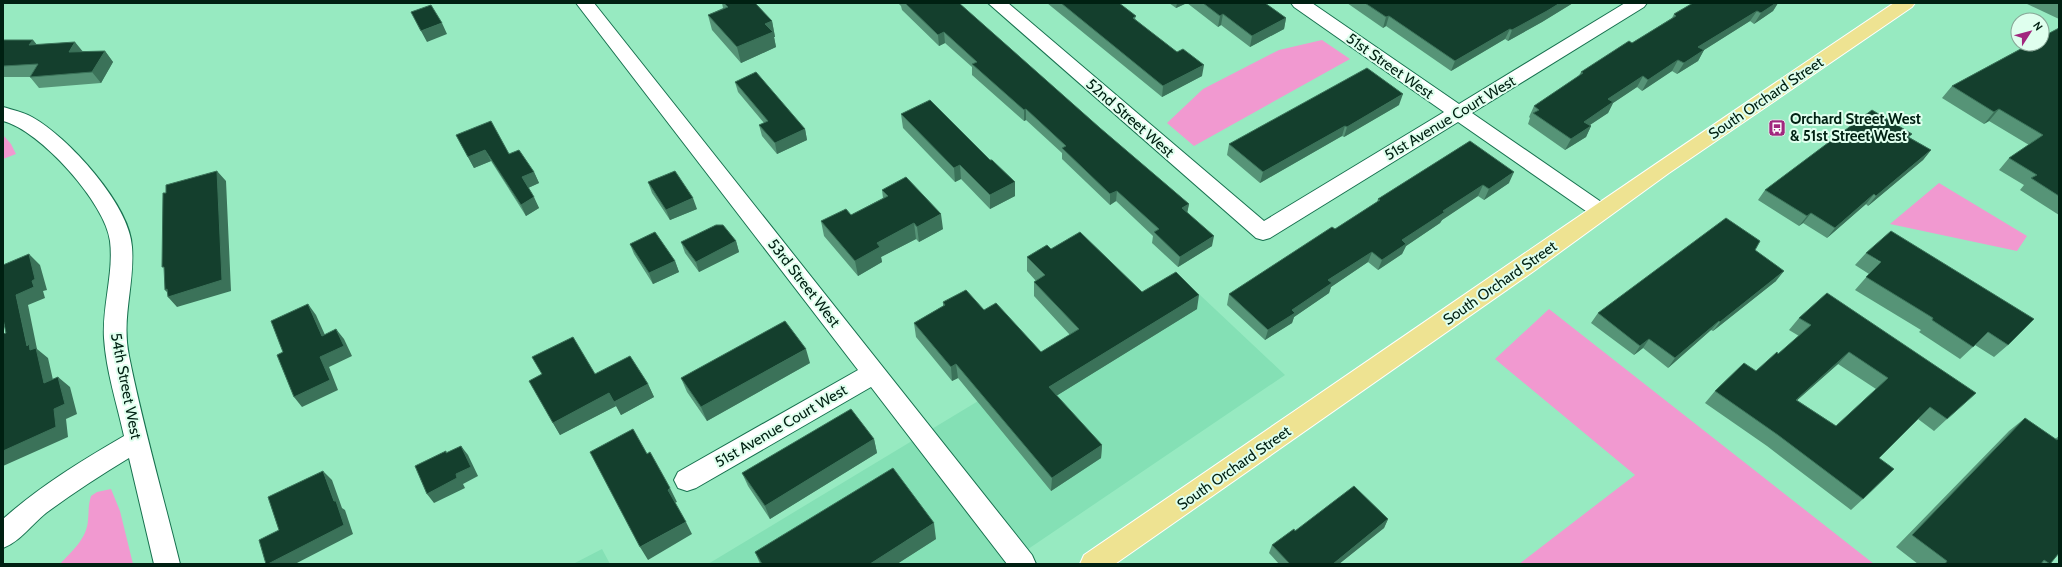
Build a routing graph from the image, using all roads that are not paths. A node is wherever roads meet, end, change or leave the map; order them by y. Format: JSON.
{"nodes":[{"id":1,"x":585,"y":3,"type":"edge"},
{"id":2,"x":997,"y":3,"type":"edge"},
{"id":3,"x":1300,"y":3,"type":"edge"},
{"id":4,"x":1638,"y":3,"type":"edge"},
{"id":5,"x":1906,"y":3,"type":"edge"},
{"id":6,"x":1458,"y":113,"type":"junction"},
{"id":7,"x":3,"y":114,"type":"edge"},
{"id":8,"x":1600,"y":211,"type":"junction"},
{"id":9,"x":1263,"y":232,"type":"joint"},
{"id":10,"x":874,"y":373,"type":"junction"},
{"id":11,"x":137,"y":441,"type":"junction"},
{"id":12,"x":687,"y":480,"type":"dead end"},
{"id":13,"x":3,"y":536,"type":"edge"},
{"id":14,"x":167,"y":564,"type":"edge"},
{"id":15,"x":1023,"y":564,"type":"edge"},
{"id":16,"x":1093,"y":564,"type":"edge"}],
"edges":[{"from":1,"to":10,"type":"street","name":"53rd Street West"},
{"from":2,"to":9,"type":"street","name":"52nd Street West"},
{"from":3,"to":6,"type":"street","name":"51st Street West"},
{"from":4,"to":6,"type":"street","name":"51st Avenue Court West"},
{"from":5,"to":8,"type":"main road","name":"South Orchard Street"},
{"from":6,"to":8,"type":"street","name":"51st Street West"},
{"from":6,"to":9,"type":"street","name":"51st Avenue Court West"},
{"from":7,"to":11,"type":"street","name":"54th Street West"},
{"from":8,"to":16,"type":"main road","name":"South Orchard Street"},
{"from":10,"to":12,"type":"street","name":"51st Avenue Court West"},
{"from":10,"to":15,"type":"street","name":"53rd Street West"},
{"from":11,"to":13,"type":"street"},
{"from":11,"to":14,"type":"street","name":"54th Street West"}]}
